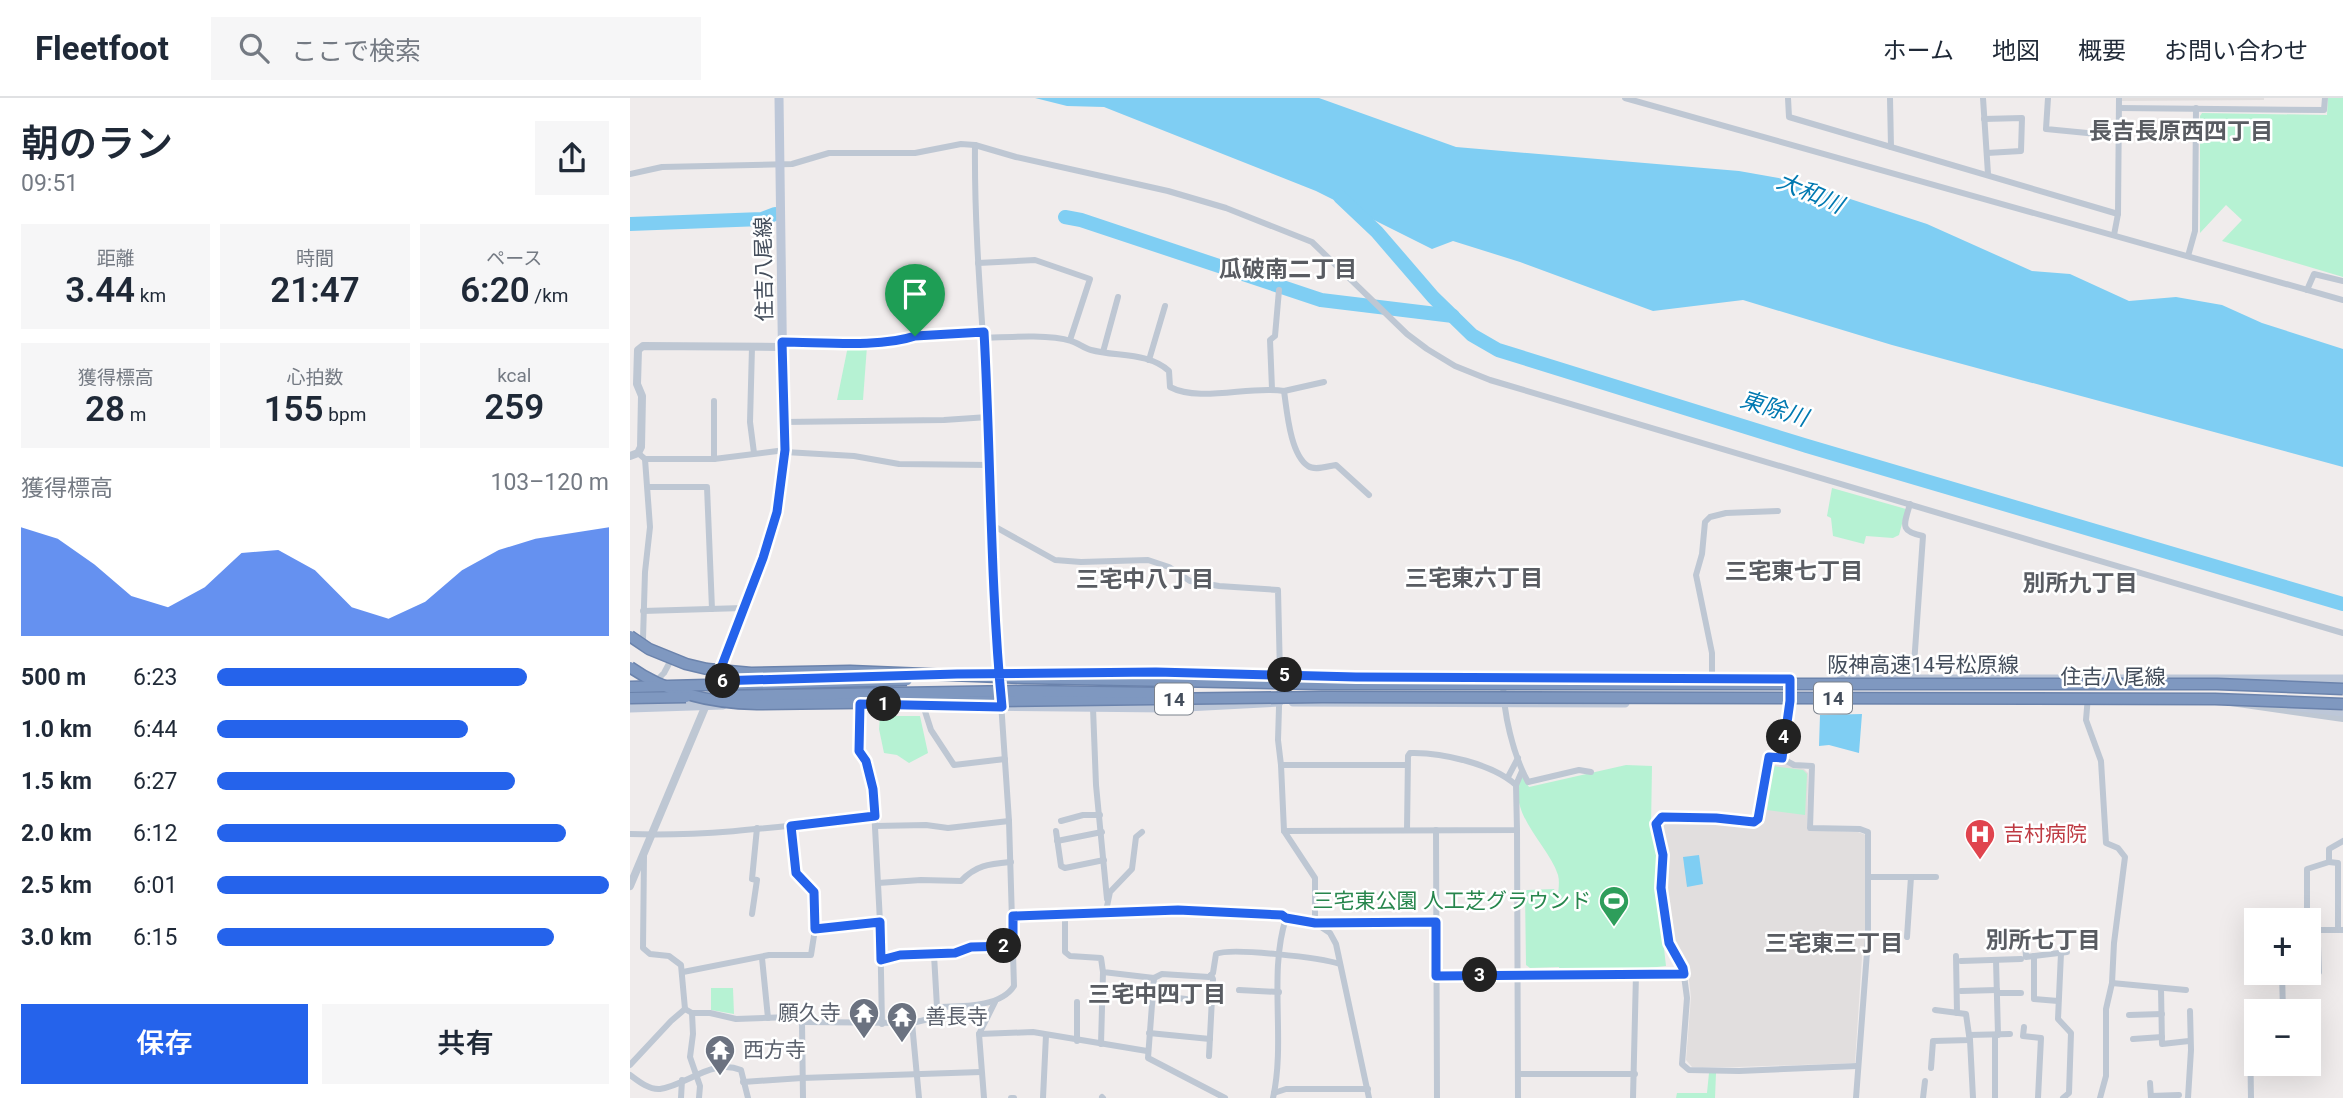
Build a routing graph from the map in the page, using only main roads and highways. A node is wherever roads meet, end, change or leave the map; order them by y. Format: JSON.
{"nodes":[{"id":1,"x":779,"y":98,"type":"edge"},
{"id":2,"x":630,"y":636,"type":"edge"},
{"id":3,"x":630,"y":667,"type":"edge"},
{"id":4,"x":1025,"y":678,"type":"junction"},
{"id":5,"x":2343,"y":679,"type":"edge"},
{"id":6,"x":720,"y":683,"type":"junction"},
{"id":7,"x":630,"y":685,"type":"edge"},
{"id":8,"x":2343,"y":689,"type":"edge"},
{"id":9,"x":1322,"y":697,"type":"junction"},
{"id":10,"x":630,"y":698,"type":"edge"},
{"id":11,"x":2343,"y":704,"type":"edge"},
{"id":12,"x":706,"y":705,"type":"junction"},
{"id":13,"x":630,"y":708,"type":"edge"},
{"id":14,"x":2343,"y":712,"type":"edge"}],
"edges":[{"from":1,"to":6,"type":"main road","name":"住吉八尾線"},
{"from":2,"to":4,"type":"highway","name":"阪神高速14号松原線","number":"14","bridge":true},
{"from":3,"to":9,"type":"highway","name":"阪神高速14号松原線","number":"14","bridge":true},
{"from":4,"to":6,"type":"highway","bridge":true},
{"from":4,"to":8,"type":"highway","name":"阪神高速14号松原線","number":"14","bridge":true},
{"from":5,"to":6,"type":"main road","name":"住吉八尾線"},
{"from":6,"to":7,"type":"highway","bridge":true},
{"from":6,"to":7,"type":"main road","name":"住吉八尾線"},
{"from":6,"to":12,"type":"main road","name":"住吉八尾線"},
{"from":9,"to":10,"type":"highway","bridge":true},
{"from":9,"to":11,"type":"highway","name":"阪神高速14号松原線","number":"14","bridge":true},
{"from":12,"to":13,"type":"main road","name":"住吉八尾線"},
{"from":12,"to":14,"type":"main road","name":"住吉八尾線"}]}
